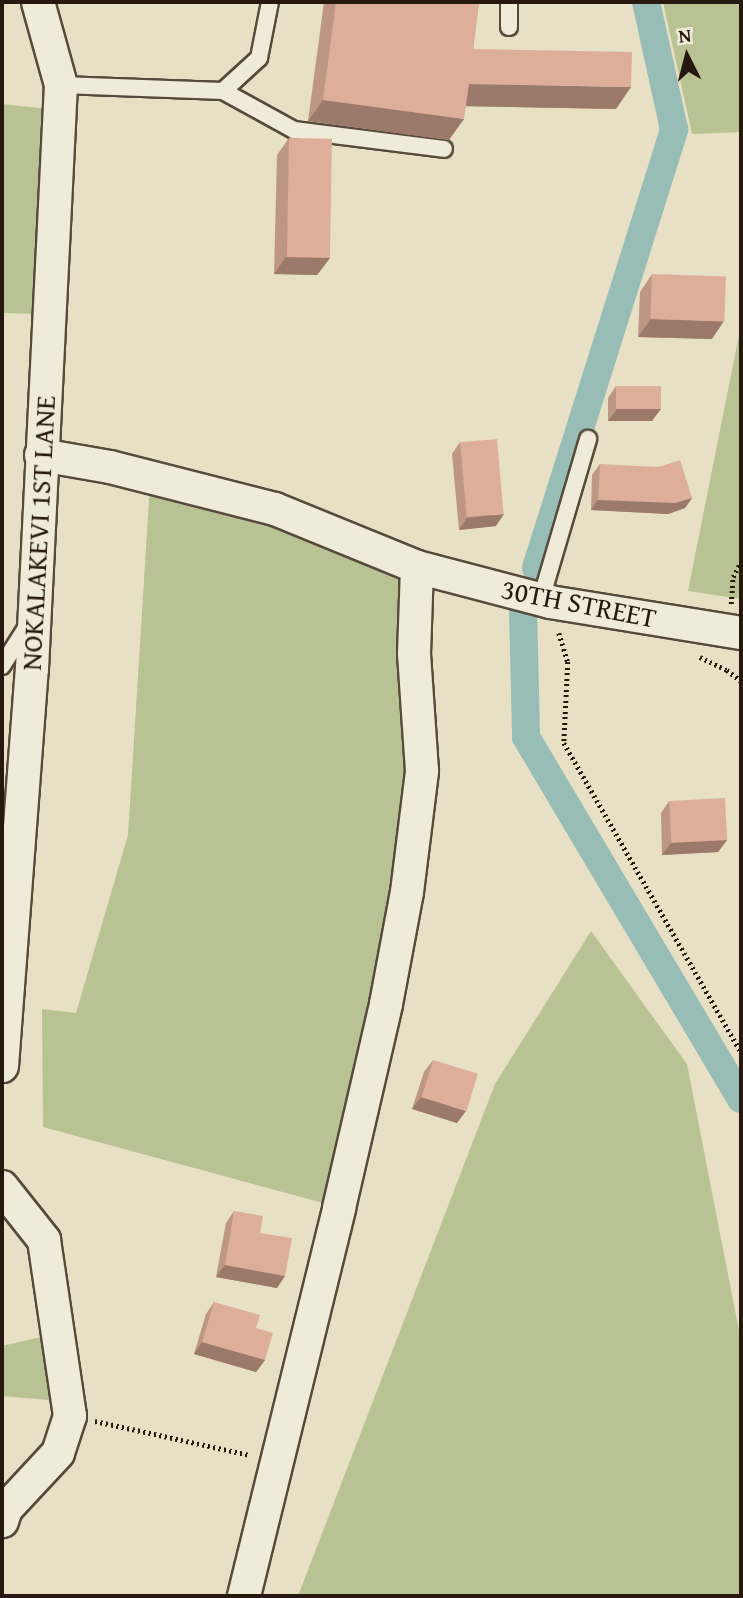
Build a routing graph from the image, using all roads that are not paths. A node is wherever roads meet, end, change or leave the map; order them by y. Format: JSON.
{"nodes":[{"id":1,"x":37,"y":2,"type":"edge"},
{"id":2,"x":270,"y":2,"type":"edge"},
{"id":3,"x":509,"y":2,"type":"edge"},
{"id":4,"x":509,"y":27,"type":"dead end"},
{"id":5,"x":61,"y":85,"type":"junction"},
{"id":6,"x":223,"y":91,"type":"junction"},
{"id":7,"x":444,"y":149,"type":"dead end"},
{"id":8,"x":588,"y":439,"type":"dead end"},
{"id":9,"x":41,"y":455,"type":"junction"},
{"id":10,"x":417,"y":567,"type":"junction"},
{"id":11,"x":545,"y":600,"type":"junction"},
{"id":12,"x":33,"y":617,"type":"junction"},
{"id":13,"x":735,"y":632,"type":"edge"},
{"id":14,"x":2,"y":666,"type":"edge"},
{"id":15,"x":2,"y":1066,"type":"edge"},
{"id":16,"x":2,"y":1187,"type":"edge"},
{"id":17,"x":2,"y":1521,"type":"edge"},
{"id":18,"x":244,"y":1596,"type":"edge"}],
"edges":[{"from":1,"to":5,"type":"street","name":"NOKALAKEVI 1ST LANE"},
{"from":2,"to":6,"type":"lane"},
{"from":3,"to":4,"type":"lane"},
{"from":5,"to":6,"type":"lane"},
{"from":5,"to":9,"type":"street","name":"NOKALAKEVI 1ST LANE"},
{"from":6,"to":7,"type":"lane"},
{"from":8,"to":11,"type":"lane"},
{"from":9,"to":10,"type":"street","name":"30TH STREET"},
{"from":9,"to":12,"type":"street","name":"NOKALAKEVI 1ST LANE"},
{"from":10,"to":11,"type":"street","name":"30TH STREET"},
{"from":10,"to":18,"type":"street"},
{"from":11,"to":13,"type":"street","name":"30TH STREET"},
{"from":12,"to":14,"type":"lane"},
{"from":12,"to":15,"type":"street","name":"NOKALAKEVI 1ST LANE"},
{"from":16,"to":17,"type":"street"}]}
